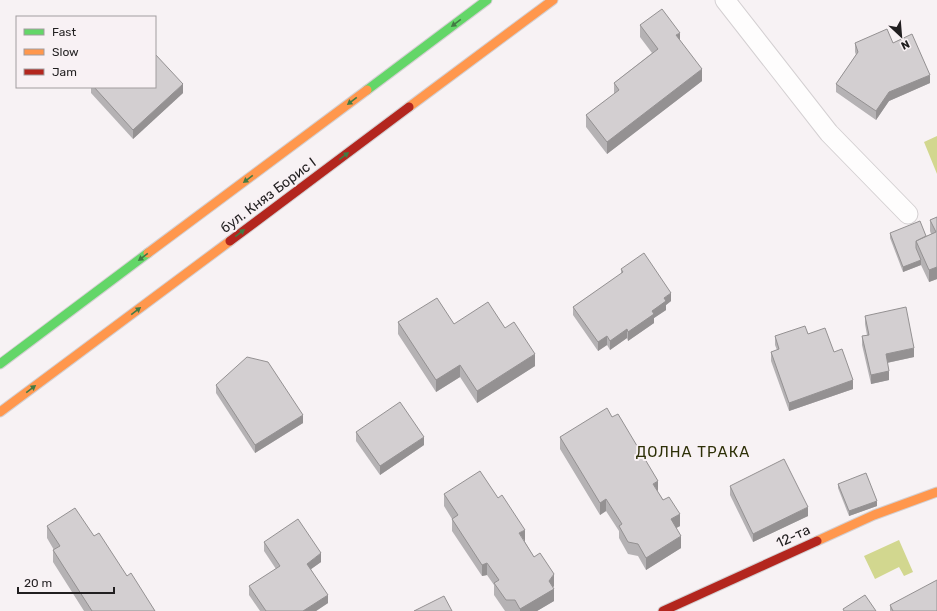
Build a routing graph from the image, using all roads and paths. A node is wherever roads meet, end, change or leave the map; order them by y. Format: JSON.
{"nodes":[{"id":1,"x":487,"y":0,"type":"edge"},
{"id":2,"x":553,"y":0,"type":"edge"},
{"id":3,"x":725,"y":0,"type":"edge"},
{"id":4,"x":908,"y":214,"type":"dead end"},
{"id":5,"x":0,"y":364,"type":"edge"},
{"id":6,"x":0,"y":412,"type":"edge"},
{"id":7,"x":937,"y":492,"type":"edge"},
{"id":8,"x":663,"y":611,"type":"edge"}],
"edges":[{"from":1,"to":5,"type":"main road","name":"бул. Княз Борис I","one_way":true},
{"from":6,"to":2,"type":"main road","name":"бул. Княз Борис I","one_way":true},
{"from":3,"to":4,"type":"lane"},
{"from":7,"to":8,"type":"main road","name":"12-та"}]}
